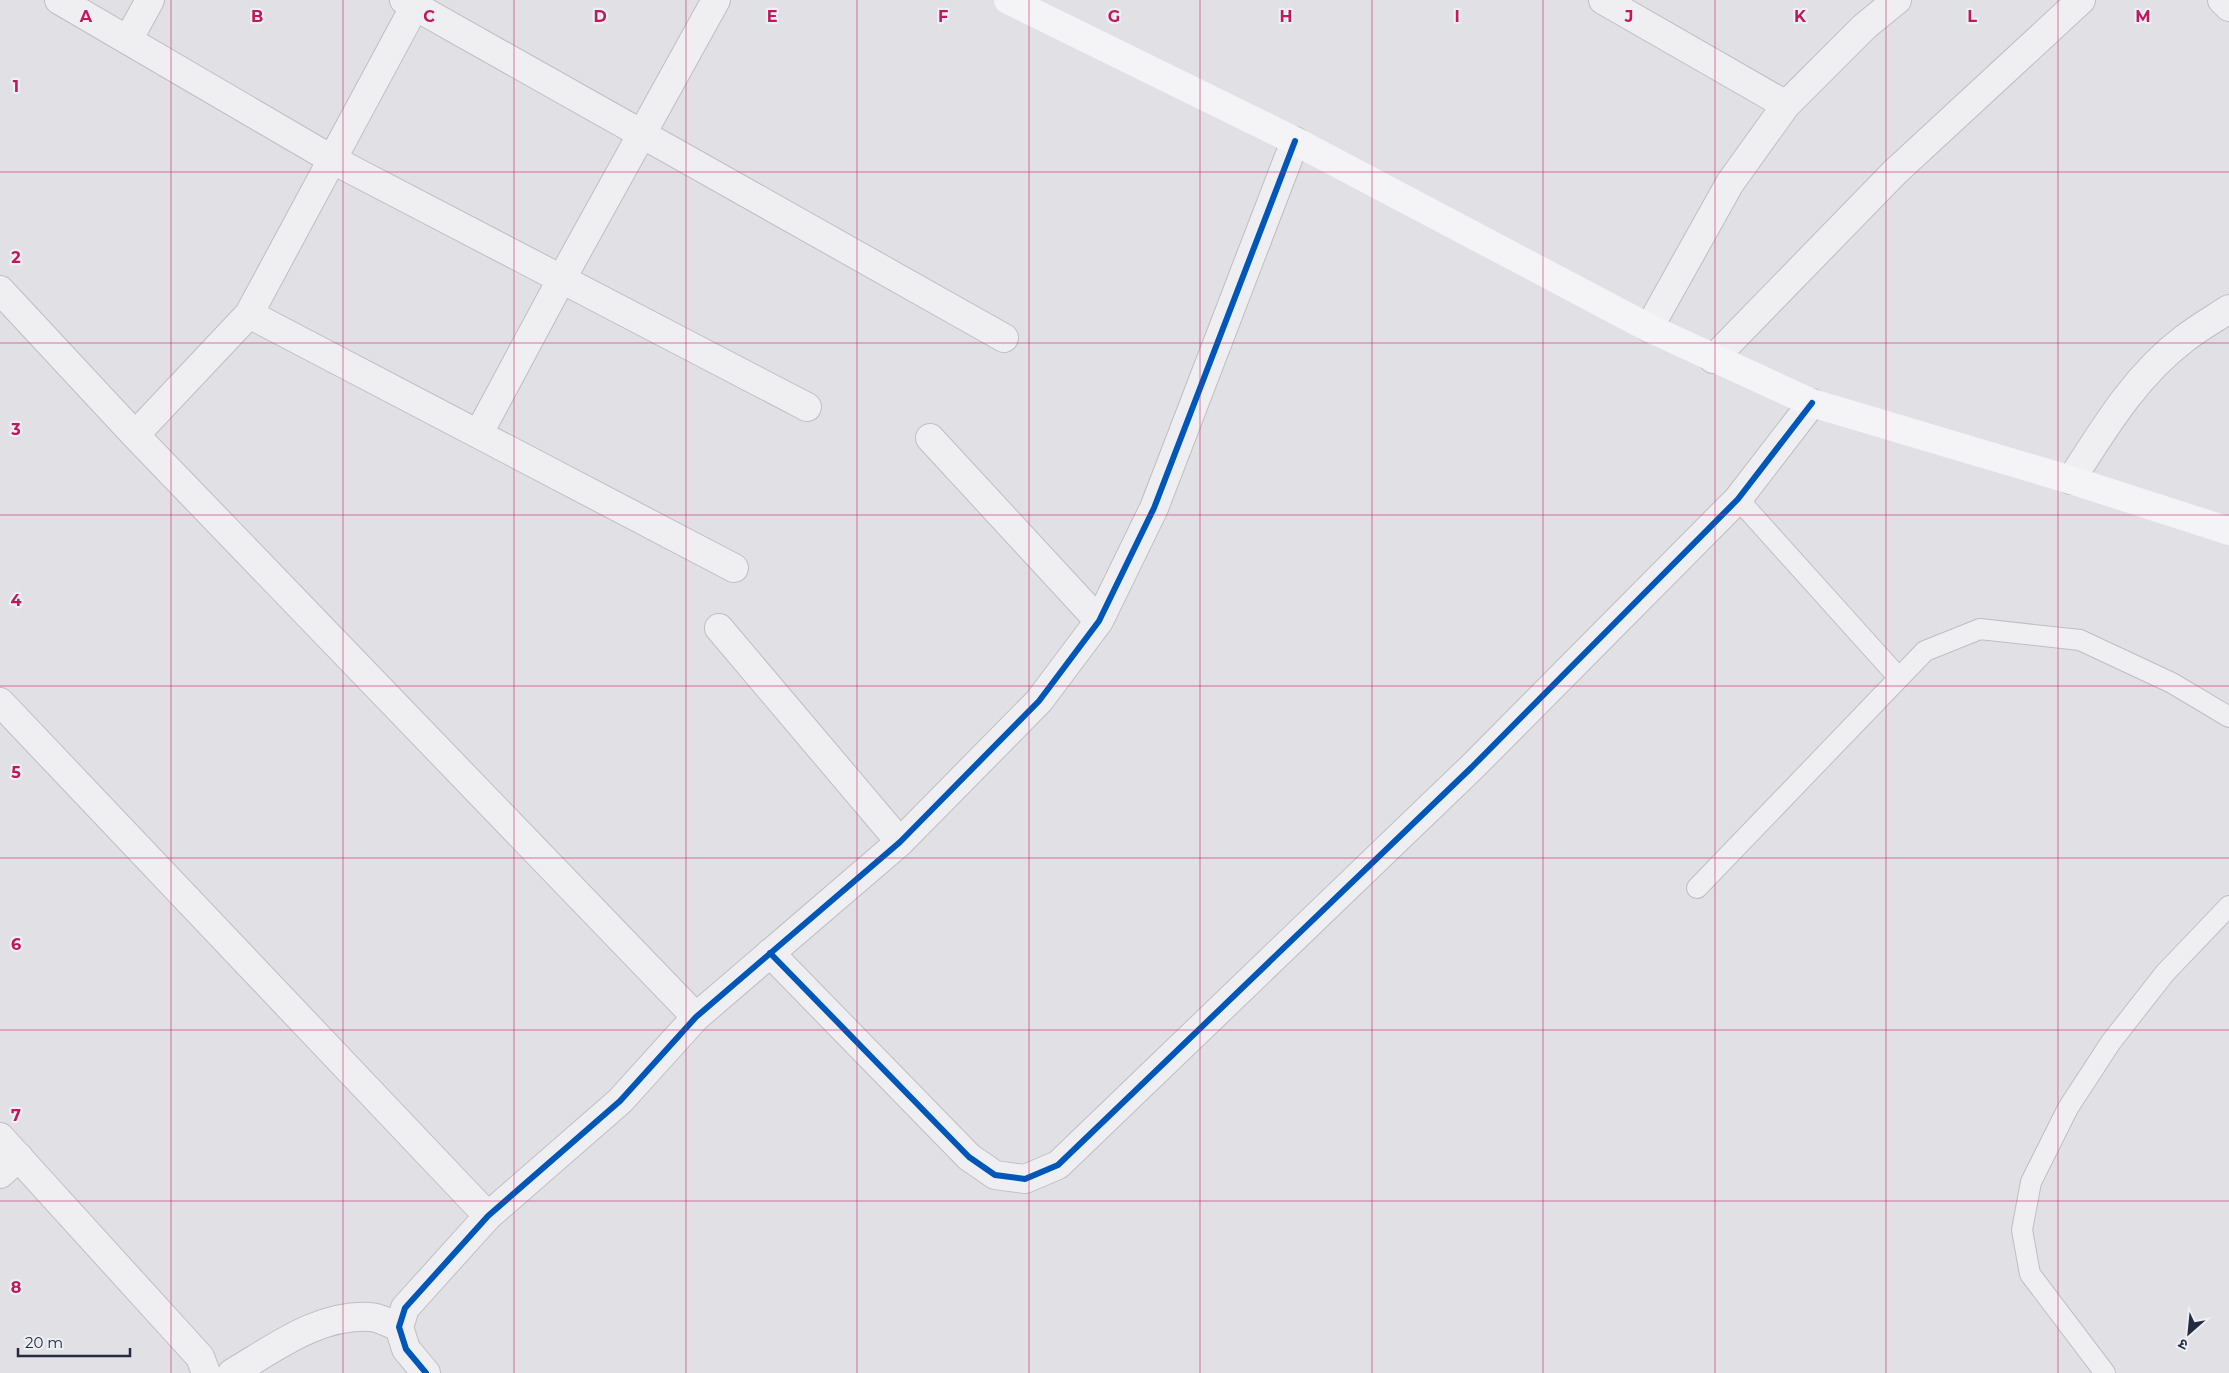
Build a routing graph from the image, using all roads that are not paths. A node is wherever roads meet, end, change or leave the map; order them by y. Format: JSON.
{"nodes":[{"id":1,"x":59,"y":0,"type":"edge"},
{"id":2,"x":150,"y":0,"type":"edge"},
{"id":3,"x":716,"y":0,"type":"edge"},
{"id":4,"x":1008,"y":0,"type":"edge"},
{"id":5,"x":1603,"y":0,"type":"edge"},
{"id":6,"x":1897,"y":0,"type":"edge"},
{"id":7,"x":2080,"y":0,"type":"edge"},
{"id":8,"x":2222,"y":0,"type":"edge"},
{"id":9,"x":413,"y":2,"type":"edge"},
{"id":10,"x":2229,"y":7,"type":"edge"},
{"id":11,"x":128,"y":40,"type":"junction"},
{"id":12,"x":1786,"y":105,"type":"junction"},
{"id":13,"x":642,"y":135,"type":"junction"},
{"id":14,"x":1295,"y":142,"type":"junction"},
{"id":15,"x":332,"y":160,"type":"junction"},
{"id":16,"x":561,"y":280,"type":"junction"},
{"id":17,"x":0,"y":290,"type":"edge"},
{"id":18,"x":2229,"y":309,"type":"edge"},
{"id":19,"x":249,"y":314,"type":"junction"},
{"id":20,"x":1650,"y":328,"type":"junction"},
{"id":21,"x":1004,"y":338,"type":"dead end"},
{"id":22,"x":1714,"y":359,"type":"junction"},
{"id":23,"x":1812,"y":403,"type":"junction"},
{"id":24,"x":807,"y":407,"type":"dead end"},
{"id":25,"x":479,"y":433,"type":"junction"},
{"id":26,"x":135,"y":435,"type":"junction"},
{"id":27,"x":930,"y":438,"type":"dead end"},
{"id":28,"x":2071,"y":480,"type":"junction"},
{"id":29,"x":1738,"y":499,"type":"junction"},
{"id":30,"x":2229,"y":531,"type":"edge"},
{"id":31,"x":734,"y":568,"type":"dead end"},
{"id":32,"x":1099,"y":621,"type":"junction"},
{"id":33,"x":719,"y":628,"type":"dead end"},
{"id":34,"x":1900,"y":678,"type":"junction"},
{"id":35,"x":0,"y":702,"type":"edge"},
{"id":36,"x":2229,"y":718,"type":"edge"},
{"id":37,"x":900,"y":842,"type":"junction"},
{"id":38,"x":1697,"y":888,"type":"dead end"},
{"id":39,"x":2229,"y":906,"type":"edge"},
{"id":40,"x":770,"y":953,"type":"junction"},
{"id":41,"x":696,"y":1017,"type":"junction"},
{"id":42,"x":0,"y":1136,"type":"edge"},
{"id":43,"x":9,"y":1166,"type":"edge"},
{"id":44,"x":488,"y":1216,"type":"junction"},
{"id":45,"x":399,"y":1327,"type":"junction"},
{"id":46,"x":206,"y":1373,"type":"edge"},
{"id":47,"x":232,"y":1373,"type":"edge"},
{"id":48,"x":426,"y":1373,"type":"edge"},
{"id":49,"x":2104,"y":1373,"type":"edge"}],
"edges":[{"from":1,"to":11,"type":"street"},
{"from":2,"to":11,"type":"street"},
{"from":3,"to":13,"type":"street"},
{"from":4,"to":14,"type":"street"},
{"from":5,"to":12,"type":"street"},
{"from":6,"to":12,"type":"street"},
{"from":7,"to":22,"type":"street"},
{"from":8,"to":10,"type":"street"},
{"from":9,"to":13,"type":"street"},
{"from":9,"to":15,"type":"street"},
{"from":11,"to":15,"type":"street"},
{"from":12,"to":20,"type":"street"},
{"from":13,"to":16,"type":"street"},
{"from":13,"to":21,"type":"street"},
{"from":14,"to":20,"type":"street"},
{"from":14,"to":32,"type":"street"},
{"from":15,"to":16,"type":"street"},
{"from":15,"to":19,"type":"street"},
{"from":16,"to":24,"type":"street"},
{"from":16,"to":25,"type":"street"},
{"from":17,"to":26,"type":"street"},
{"from":18,"to":28,"type":"street"},
{"from":19,"to":25,"type":"street"},
{"from":19,"to":26,"type":"street"},
{"from":20,"to":22,"type":"street"},
{"from":22,"to":23,"type":"street"},
{"from":23,"to":28,"type":"street"},
{"from":23,"to":29,"type":"street"},
{"from":25,"to":31,"type":"street"},
{"from":26,"to":41,"type":"street"},
{"from":27,"to":32,"type":"street"},
{"from":28,"to":30,"type":"street"},
{"from":29,"to":34,"type":"lane"},
{"from":29,"to":40,"type":"street"},
{"from":32,"to":37,"type":"street"},
{"from":33,"to":37,"type":"street"},
{"from":34,"to":36,"type":"lane"},
{"from":34,"to":38,"type":"lane"},
{"from":35,"to":44,"type":"street"},
{"from":37,"to":40,"type":"street"},
{"from":39,"to":49,"type":"lane"},
{"from":40,"to":41,"type":"street"},
{"from":41,"to":44,"type":"street"},
{"from":42,"to":43,"type":"street"},
{"from":43,"to":46,"type":"street"},
{"from":44,"to":45,"type":"street"},
{"from":45,"to":47,"type":"street"},
{"from":45,"to":48,"type":"street"}]}
